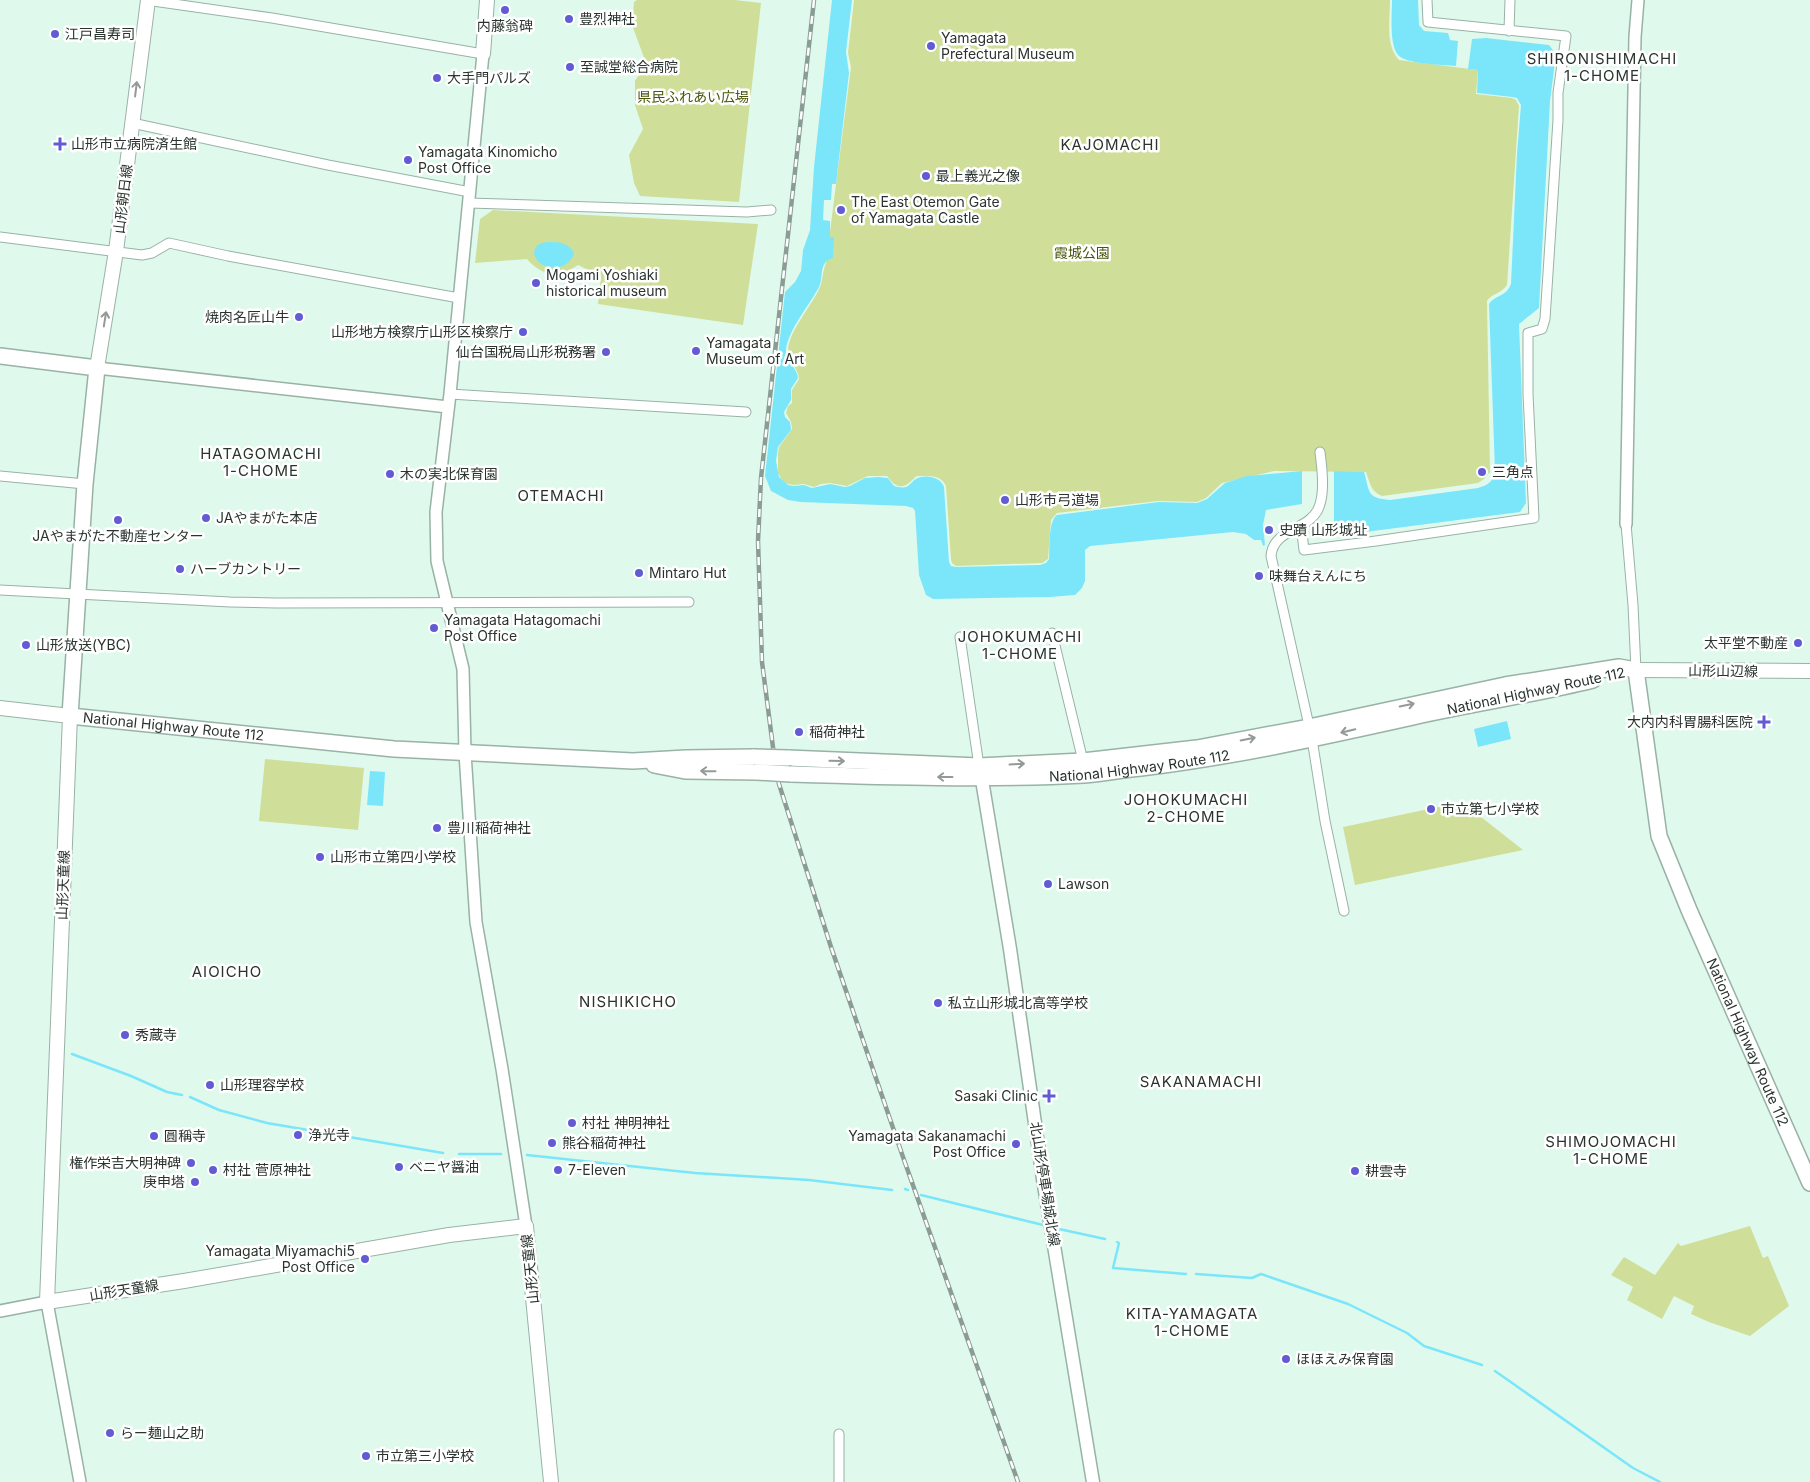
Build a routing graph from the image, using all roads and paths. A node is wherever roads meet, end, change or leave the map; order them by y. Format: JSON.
{"nodes":[{"id":1,"x":147,"y":0,"type":"edge"},
{"id":2,"x":487,"y":0,"type":"edge"},
{"id":3,"x":1427,"y":0,"type":"edge"},
{"id":4,"x":1510,"y":0,"type":"edge"},
{"id":5,"x":1638,"y":0,"type":"edge"},
{"id":6,"x":1509,"y":31,"type":"junction"},
{"id":7,"x":484,"y":54,"type":"junction"},
{"id":8,"x":132,"y":123,"type":"junction"},
{"id":9,"x":470,"y":197,"type":"junction"},
{"id":10,"x":770,"y":210,"type":"dead end"},
{"id":11,"x":0,"y":238,"type":"edge"},
{"id":12,"x":116,"y":251,"type":"junction"},
{"id":13,"x":459,"y":298,"type":"junction"},
{"id":14,"x":0,"y":356,"type":"edge"},
{"id":15,"x":97,"y":368,"type":"junction"},
{"id":16,"x":450,"y":394,"type":"junction"},
{"id":17,"x":448,"y":407,"type":"junction"},
{"id":18,"x":746,"y":412,"type":"dead end"},
{"id":19,"x":1320,"y":452,"type":"dead end"},
{"id":20,"x":0,"y":476,"type":"edge"},
{"id":21,"x":85,"y":484,"type":"junction"},
{"id":22,"x":1626,"y":524,"type":"joint"},
{"id":23,"x":1301,"y":525,"type":"junction"},
{"id":24,"x":0,"y":590,"type":"edge"},
{"id":25,"x":77,"y":594,"type":"junction"},
{"id":26,"x":689,"y":602,"type":"dead end"},
{"id":27,"x":447,"y":603,"type":"junction"},
{"id":28,"x":1052,"y":633,"type":"dead end"},
{"id":29,"x":960,"y":637,"type":"dead end"},
{"id":30,"x":1636,"y":670,"type":"junction"},
{"id":31,"x":1810,"y":671,"type":"edge"},
{"id":32,"x":0,"y":708,"type":"edge"},
{"id":33,"x":70,"y":716,"type":"junction"},
{"id":34,"x":1311,"y":733,"type":"junction"},
{"id":35,"x":465,"y":753,"type":"junction"},
{"id":36,"x":633,"y":761,"type":"junction"},
{"id":37,"x":1083,"y":761,"type":"junction"},
{"id":38,"x":980,"y":772,"type":"junction"},
{"id":39,"x":1344,"y":910,"type":"dead end"},
{"id":40,"x":1810,"y":1183,"type":"edge"},
{"id":41,"x":526,"y":1226,"type":"junction"},
{"id":42,"x":47,"y":1302,"type":"junction"},
{"id":43,"x":0,"y":1311,"type":"edge"},
{"id":44,"x":839,"y":1434,"type":"dead end"},
{"id":45,"x":80,"y":1482,"type":"edge"},
{"id":46,"x":551,"y":1482,"type":"edge"},
{"id":47,"x":839,"y":1482,"type":"edge"},
{"id":48,"x":1093,"y":1482,"type":"edge"}],
"edges":[{"from":1,"to":7,"type":"street"},
{"from":8,"to":1,"type":"main road","name":"山形朝日線","one_way":true},
{"from":2,"to":7,"type":"main road"},
{"from":3,"to":6,"type":"street"},
{"from":4,"to":6,"type":"street"},
{"from":5,"to":22,"type":"street"},
{"from":6,"to":23,"type":"street"},
{"from":7,"to":9,"type":"street"},
{"from":8,"to":9,"type":"street"},
{"from":8,"to":12,"type":"main road","name":"山形朝日線"},
{"from":9,"to":10,"type":"street"},
{"from":9,"to":13,"type":"street"},
{"from":11,"to":12,"type":"street"},
{"from":12,"to":13,"type":"street"},
{"from":15,"to":12,"type":"main road","name":"山形朝日線","one_way":true},
{"from":13,"to":16,"type":"street"},
{"from":14,"to":15,"type":"highway"},
{"from":15,"to":17,"type":"street"},
{"from":15,"to":21,"type":"highway","name":"National Highway Route 112"},
{"from":16,"to":17,"type":"street"},
{"from":16,"to":18,"type":"street"},
{"from":17,"to":27,"type":"street"},
{"from":19,"to":23,"type":"street"},
{"from":20,"to":21,"type":"street"},
{"from":21,"to":25,"type":"highway","name":"National Highway Route 112"},
{"from":22,"to":30,"type":"street"},
{"from":23,"to":34,"type":"street"},
{"from":24,"to":25,"type":"street"},
{"from":25,"to":27,"type":"street"},
{"from":25,"to":33,"type":"highway","name":"National Highway Route 112"},
{"from":26,"to":27,"type":"street"},
{"from":27,"to":35,"type":"street"},
{"from":28,"to":37,"type":"street"},
{"from":29,"to":38,"type":"street"},
{"from":30,"to":31,"type":"main road","name":"山形山辺線"},
{"from":30,"to":34,"type":"highway","name":"National Highway Route 112"},
{"from":30,"to":40,"type":"highway","name":"National Highway Route 112"},
{"from":32,"to":33,"type":"main road"},
{"from":33,"to":35,"type":"highway","name":"National Highway Route 112"},
{"from":33,"to":42,"type":"main road","name":"山形天童線"},
{"from":37,"to":34,"type":"highway","name":"National Highway Route 112","one_way":true},
{"from":34,"to":38,"type":"highway","name":"National Highway Route 112"},
{"from":34,"to":39,"type":"street"},
{"from":35,"to":36,"type":"highway","name":"National Highway Route 112"},
{"from":35,"to":41,"type":"street"},
{"from":36,"to":38,"type":"highway","name":"National Highway Route 112","one_way":true,"bridge":true},
{"from":38,"to":36,"type":"highway","name":"National Highway Route 112","one_way":true,"bridge":true},
{"from":38,"to":37,"type":"highway","name":"National Highway Route 112","one_way":true},
{"from":38,"to":48,"type":"main road","name":"北山形停車場城北線"},
{"from":41,"to":42,"type":"main road","name":"山形天童線"},
{"from":41,"to":46,"type":"main road","name":"山形天童線"},
{"from":42,"to":43,"type":"street"},
{"from":42,"to":45,"type":"street"},
{"from":44,"to":47,"type":"street"}]}
